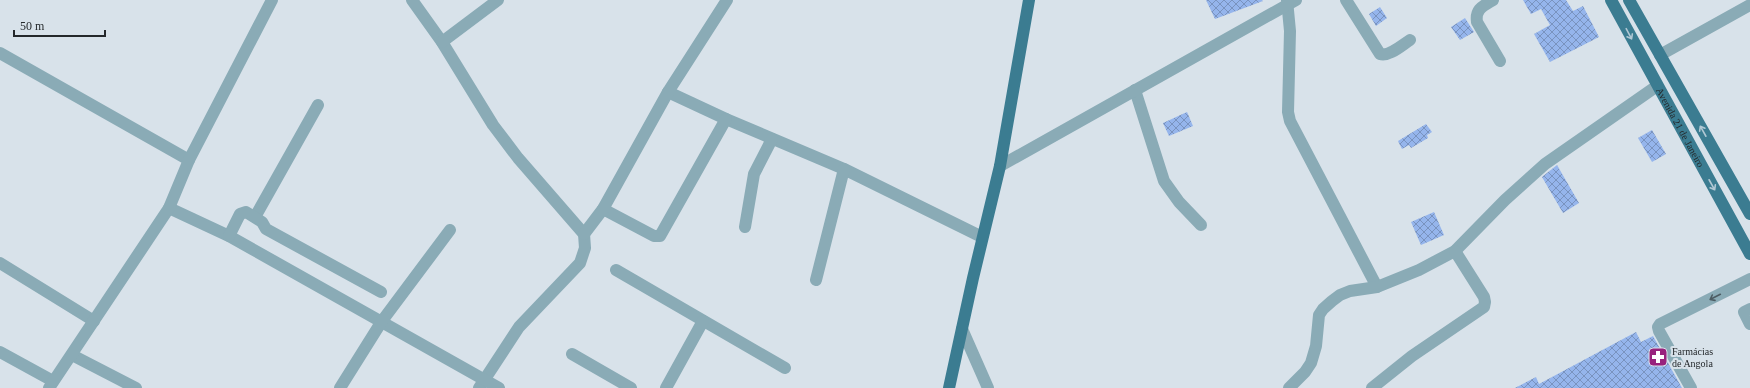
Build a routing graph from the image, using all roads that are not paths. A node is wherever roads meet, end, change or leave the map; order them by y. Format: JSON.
{"nodes":[{"id":1,"x":272,"y":0,"type":"edge"},
{"id":2,"x":412,"y":0,"type":"edge"},
{"id":3,"x":498,"y":0,"type":"edge"},
{"id":4,"x":727,"y":0,"type":"edge"},
{"id":5,"x":1029,"y":0,"type":"edge"},
{"id":6,"x":1346,"y":0,"type":"edge"},
{"id":7,"x":1493,"y":0,"type":"edge"},
{"id":8,"x":1611,"y":0,"type":"edge"},
{"id":9,"x":1629,"y":0,"type":"edge"},
{"id":10,"x":1290,"y":2,"type":"edge"},
{"id":11,"x":1750,"y":5,"type":"edge"},
{"id":12,"x":1410,"y":40,"type":"dead end"},
{"id":13,"x":442,"y":42,"type":"junction"},
{"id":14,"x":0,"y":53,"type":"edge"},
{"id":15,"x":1660,"y":55,"type":"junction"},
{"id":16,"x":1500,"y":61,"type":"dead end"},
{"id":17,"x":1657,"y":86,"type":"junction"},
{"id":18,"x":1135,"y":90,"type":"junction"},
{"id":19,"x":668,"y":92,"type":"junction"},
{"id":20,"x":318,"y":105,"type":"dead end"},
{"id":21,"x":726,"y":120,"type":"junction"},
{"id":22,"x":772,"y":139,"type":"junction"},
{"id":23,"x":189,"y":160,"type":"junction"},
{"id":24,"x":1000,"y":166,"type":"junction"},
{"id":25,"x":844,"y":170,"type":"junction"},
{"id":26,"x":169,"y":208,"type":"junction"},
{"id":27,"x":603,"y":208,"type":"junction"},
{"id":28,"x":1750,"y":214,"type":"edge"},
{"id":29,"x":255,"y":217,"type":"junction"},
{"id":30,"x":1201,"y":225,"type":"dead end"},
{"id":31,"x":745,"y":227,"type":"dead end"},
{"id":32,"x":450,"y":230,"type":"dead end"},
{"id":33,"x":584,"y":234,"type":"junction"},
{"id":34,"x":229,"y":236,"type":"junction"},
{"id":35,"x":982,"y":237,"type":"junction"},
{"id":36,"x":1455,"y":251,"type":"junction"},
{"id":37,"x":1750,"y":254,"type":"edge"},
{"id":38,"x":0,"y":263,"type":"edge"},
{"id":39,"x":616,"y":270,"type":"dead end"},
{"id":40,"x":1750,"y":279,"type":"edge"},
{"id":41,"x":816,"y":280,"type":"dead end"},
{"id":42,"x":1377,"y":287,"type":"junction"},
{"id":43,"x":381,"y":292,"type":"dead end"},
{"id":44,"x":1750,"y":309,"type":"edge"},
{"id":45,"x":94,"y":320,"type":"junction"},
{"id":46,"x":382,"y":320,"type":"junction"},
{"id":47,"x":703,"y":321,"type":"junction"},
{"id":48,"x":1750,"y":324,"type":"edge"},
{"id":49,"x":962,"y":329,"type":"junction"},
{"id":50,"x":0,"y":352,"type":"edge"},
{"id":51,"x":572,"y":354,"type":"dead end"},
{"id":52,"x":72,"y":355,"type":"junction"},
{"id":53,"x":785,"y":368,"type":"dead end"},
{"id":54,"x":482,"y":384,"type":"edge"},
{"id":55,"x":51,"y":385,"type":"edge"},
{"id":56,"x":136,"y":388,"type":"edge"},
{"id":57,"x":340,"y":388,"type":"edge"},
{"id":58,"x":499,"y":388,"type":"edge"},
{"id":59,"x":631,"y":388,"type":"edge"},
{"id":60,"x":666,"y":388,"type":"edge"},
{"id":61,"x":950,"y":388,"type":"edge"},
{"id":62,"x":988,"y":388,"type":"edge"},
{"id":63,"x":1289,"y":388,"type":"edge"},
{"id":64,"x":1372,"y":388,"type":"edge"},
{"id":65,"x":1691,"y":388,"type":"edge"}],
"edges":[{"from":1,"to":23,"type":"street"},
{"from":2,"to":13,"type":"street"},
{"from":3,"to":13,"type":"street"},
{"from":4,"to":19,"type":"street"},
{"from":5,"to":24,"type":"main road"},
{"from":6,"to":12,"type":"street"},
{"from":7,"to":16,"type":"street"},
{"from":8,"to":17,"type":"main road","name":"Avenida 21 de Janeiro","one_way":true},
{"from":9,"to":15,"type":"main road","name":"Avenida 21 de Janeiro"},
{"from":10,"to":18,"type":"street"},
{"from":10,"to":42,"type":"street"},
{"from":11,"to":15,"type":"street"},
{"from":13,"to":33,"type":"street"},
{"from":14,"to":23,"type":"street"},
{"from":28,"to":15,"type":"main road","name":"Avenida 21 de Janeiro","one_way":true},
{"from":17,"to":36,"type":"street"},
{"from":17,"to":37,"type":"main road","name":"Avenida 21 de Janeiro","one_way":true},
{"from":18,"to":24,"type":"street"},
{"from":18,"to":30,"type":"street"},
{"from":19,"to":21,"type":"street"},
{"from":19,"to":27,"type":"street"},
{"from":20,"to":29,"type":"street"},
{"from":21,"to":22,"type":"street"},
{"from":21,"to":27,"type":"street"},
{"from":22,"to":25,"type":"street"},
{"from":22,"to":31,"type":"street"},
{"from":23,"to":26,"type":"street"},
{"from":24,"to":35,"type":"main road"},
{"from":25,"to":35,"type":"street"},
{"from":25,"to":41,"type":"street"},
{"from":26,"to":34,"type":"street"},
{"from":26,"to":45,"type":"street"},
{"from":27,"to":33,"type":"street"},
{"from":29,"to":34,"type":"street"},
{"from":29,"to":43,"type":"street"},
{"from":32,"to":46,"type":"street"},
{"from":33,"to":54,"type":"street"},
{"from":34,"to":46,"type":"street"},
{"from":35,"to":49,"type":"main road"},
{"from":36,"to":42,"type":"street"},
{"from":36,"to":64,"type":"street"},
{"from":38,"to":45,"type":"street"},
{"from":39,"to":47,"type":"street"},
{"from":40,"to":65,"type":"street","one_way":true},
{"from":42,"to":63,"type":"street"},
{"from":44,"to":48,"type":"street"},
{"from":45,"to":52,"type":"street"},
{"from":46,"to":54,"type":"street"},
{"from":46,"to":57,"type":"street"},
{"from":47,"to":53,"type":"street"},
{"from":47,"to":60,"type":"street"},
{"from":49,"to":61,"type":"main road"},
{"from":49,"to":62,"type":"street"},
{"from":50,"to":55,"type":"street"},
{"from":51,"to":59,"type":"street"},
{"from":52,"to":55,"type":"street"},
{"from":52,"to":56,"type":"street"},
{"from":54,"to":58,"type":"street"}]}
